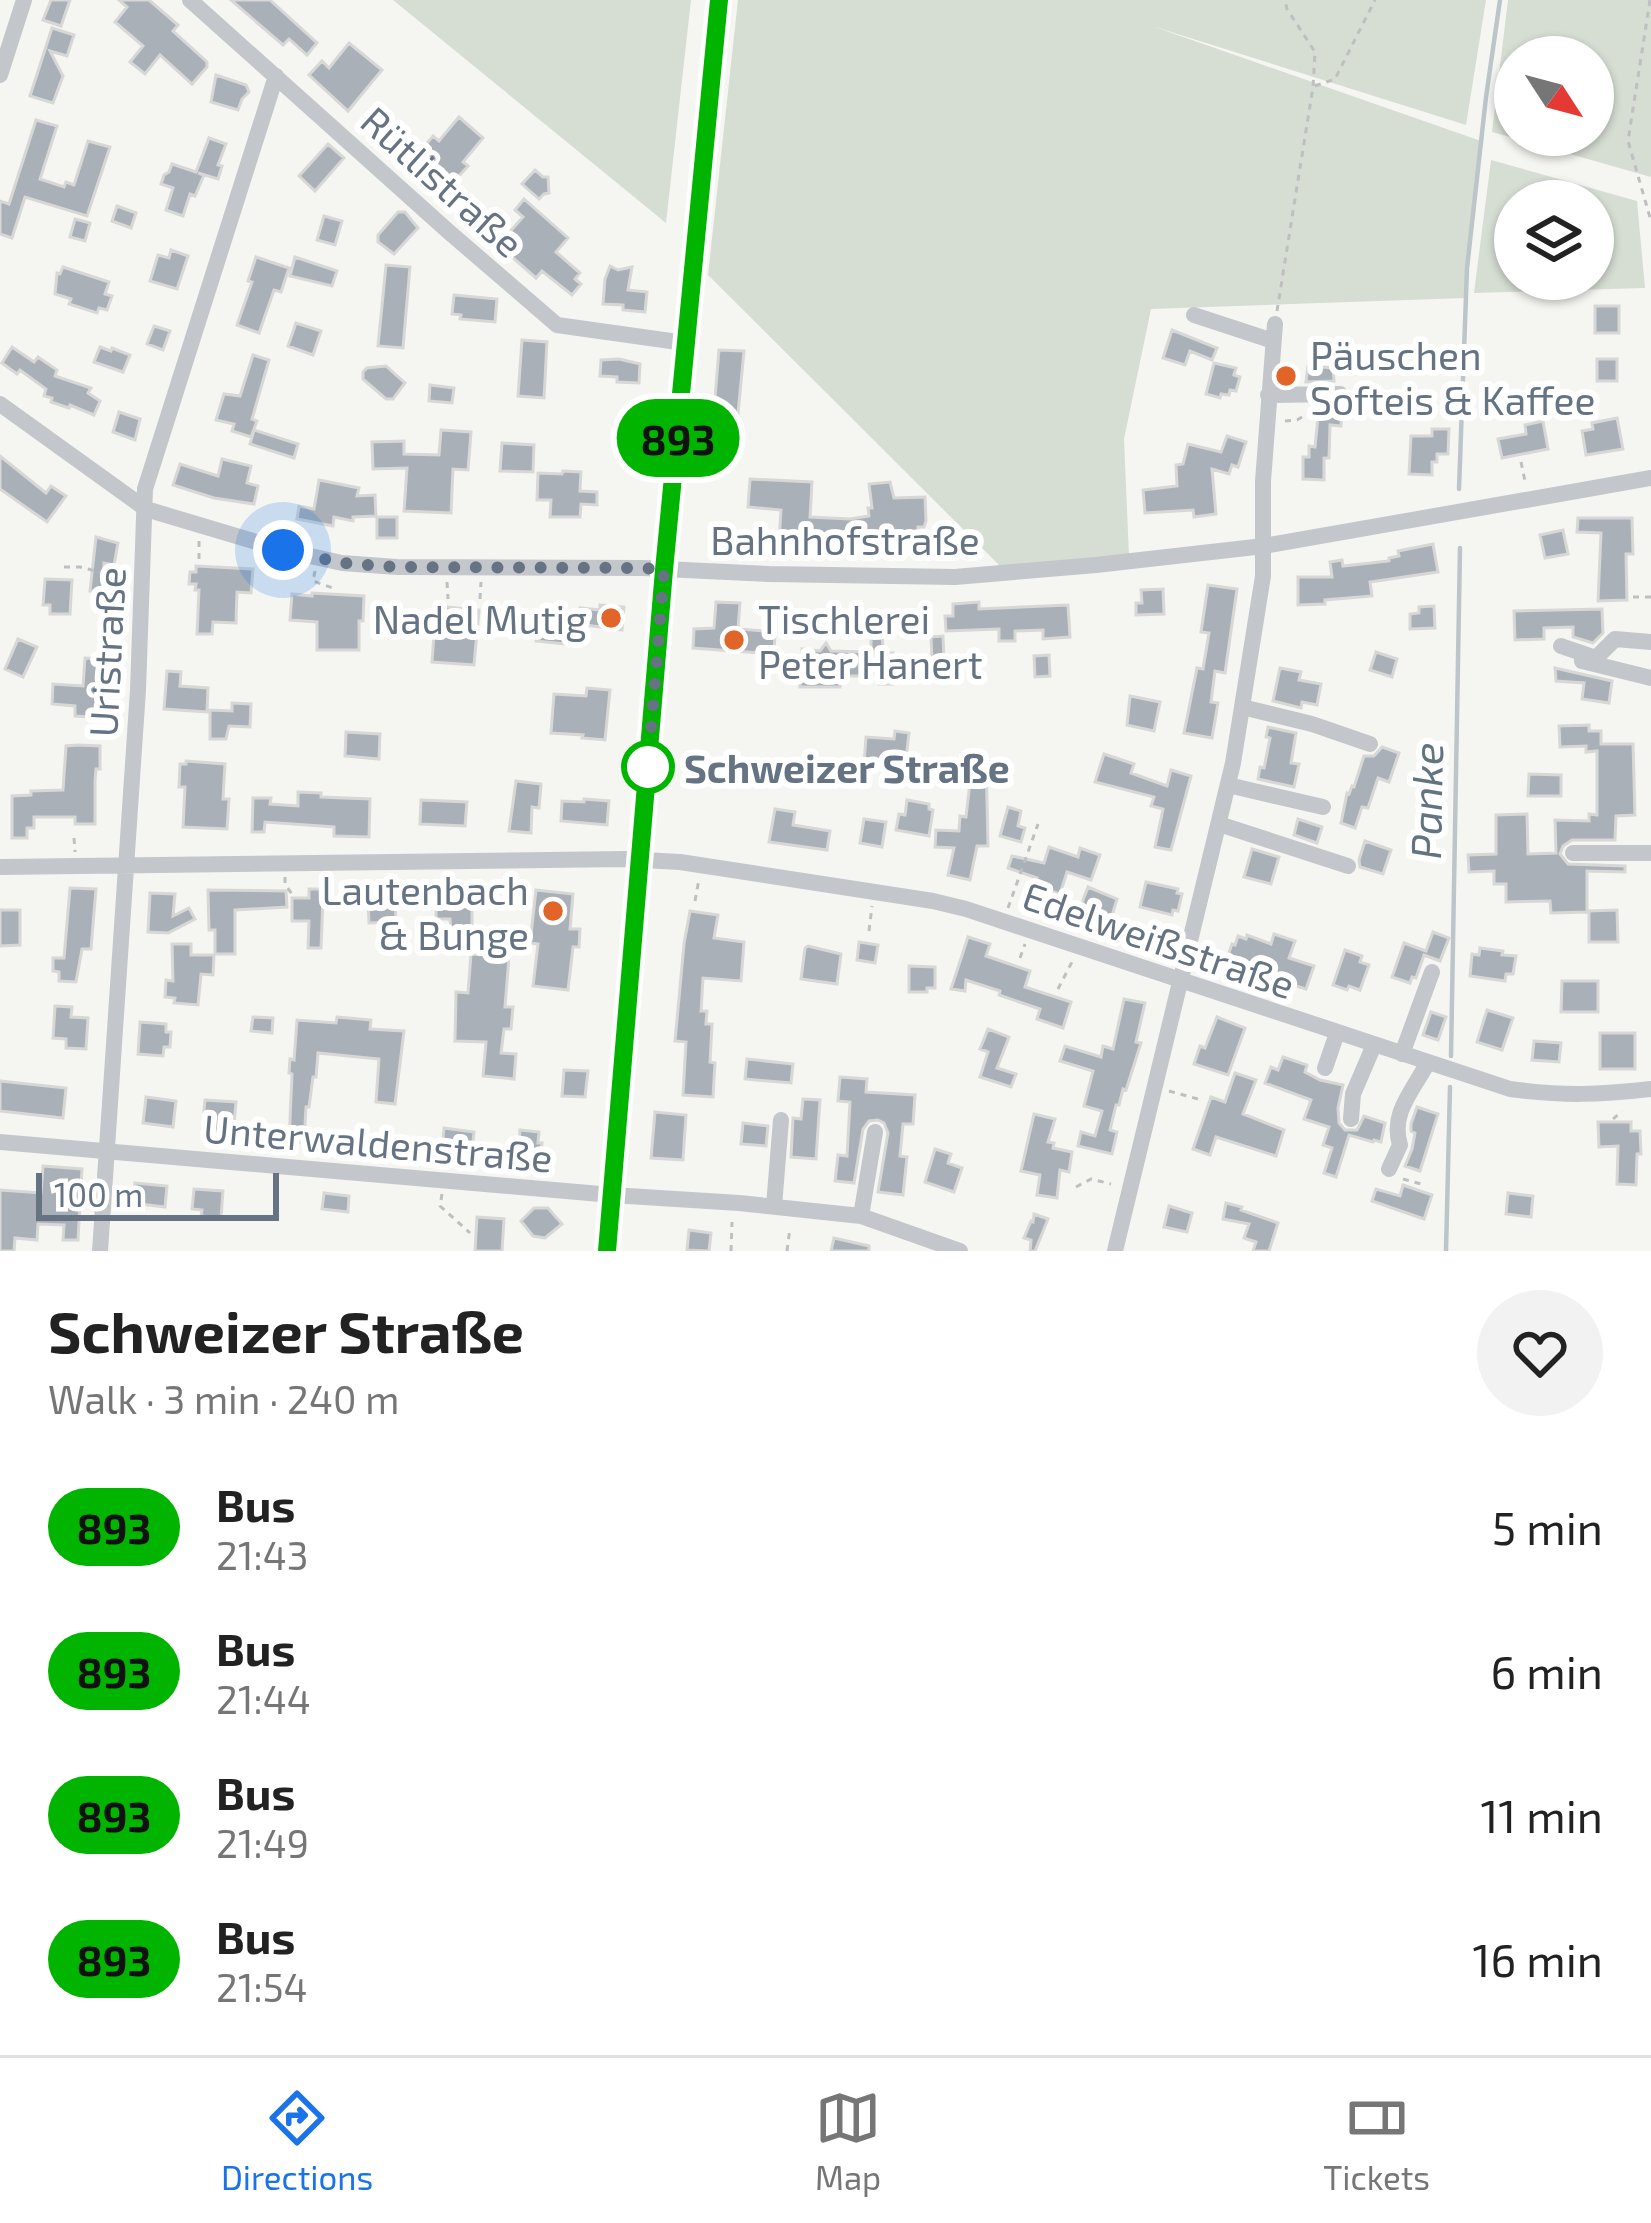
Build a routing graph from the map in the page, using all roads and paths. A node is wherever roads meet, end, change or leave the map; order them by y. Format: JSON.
{"nodes":[{"id":1,"x":24,"y":0,"type":"edge"},
{"id":2,"x":190,"y":0,"type":"edge"},
{"id":3,"x":719,"y":0,"type":"edge"},
{"id":4,"x":1285,"y":0,"type":"edge"},
{"id":5,"x":1375,"y":0,"type":"edge"},
{"id":6,"x":1650,"y":0,"type":"edge"},
{"id":7,"x":0,"y":75,"type":"edge"},
{"id":8,"x":276,"y":76,"type":"junction"},
{"id":9,"x":1313,"y":87,"type":"junction"},
{"id":10,"x":1651,"y":221,"type":"edge"},
{"id":11,"x":1194,"y":315,"type":"dead end"},
{"id":12,"x":1274,"y":333,"type":"junction"},
{"id":13,"x":685,"y":343,"type":"junction"},
{"id":14,"x":1268,"y":394,"type":"junction"},
{"id":15,"x":1340,"y":394,"type":"dead end"},
{"id":16,"x":0,"y":404,"type":"edge"},
{"id":17,"x":1309,"y":413,"type":"dead end"},
{"id":18,"x":1266,"y":426,"type":"junction"},
{"id":19,"x":1521,"y":462,"type":"dead end"},
{"id":20,"x":1651,"y":478,"type":"edge"},
{"id":21,"x":1529,"y":501,"type":"junction"},
{"id":22,"x":146,"y":509,"type":"junction"},
{"id":23,"x":1264,"y":546,"type":"junction"},
{"id":24,"x":317,"y":557,"type":"junction"},
{"id":25,"x":64,"y":567,"type":"dead end"},
{"id":26,"x":664,"y":570,"type":"junction"},
{"id":27,"x":333,"y":588,"type":"dead end"},
{"id":28,"x":142,"y":590,"type":"junction"},
{"id":29,"x":1633,"y":597,"type":"dead end"},
{"id":30,"x":1651,"y":597,"type":"edge"},
{"id":31,"x":1651,"y":642,"type":"edge"},
{"id":32,"x":1561,"y":646,"type":"dead end"},
{"id":33,"x":1581,"y":661,"type":"dead end"},
{"id":34,"x":1651,"y":678,"type":"edge"},
{"id":35,"x":1242,"y":707,"type":"junction"},
{"id":36,"x":1370,"y":744,"type":"dead end"},
{"id":37,"x":1228,"y":785,"type":"junction"},
{"id":38,"x":1323,"y":807,"type":"dead end"},
{"id":39,"x":1038,"y":824,"type":"dead end"},
{"id":40,"x":1219,"y":824,"type":"junction"},
{"id":41,"x":1573,"y":853,"type":"dead end"},
{"id":42,"x":1651,"y":853,"type":"edge"},
{"id":43,"x":639,"y":859,"type":"junction"},
{"id":44,"x":126,"y":865,"type":"junction"},
{"id":45,"x":701,"y":866,"type":"junction"},
{"id":46,"x":1348,"y":866,"type":"dead end"},
{"id":47,"x":0,"y":867,"type":"edge"},
{"id":48,"x":874,"y":892,"type":"junction"},
{"id":49,"x":695,"y":902,"type":"dead end"},
{"id":50,"x":1003,"y":921,"type":"junction"},
{"id":51,"x":869,"y":931,"type":"dead end"},
{"id":52,"x":1077,"y":947,"type":"junction"},
{"id":53,"x":1432,"y":972,"type":"dead end"},
{"id":54,"x":1182,"y":981,"type":"junction"},
{"id":55,"x":1058,"y":989,"type":"dead end"},
{"id":56,"x":1337,"y":1033,"type":"junction"},
{"id":57,"x":1374,"y":1045,"type":"junction"},
{"id":58,"x":1402,"y":1054,"type":"junction"},
{"id":59,"x":1428,"y":1063,"type":"junction"},
{"id":60,"x":1325,"y":1068,"type":"dead end"},
{"id":61,"x":1156,"y":1087,"type":"junction"},
{"id":62,"x":1651,"y":1089,"type":"edge"},
{"id":63,"x":1198,"y":1099,"type":"dead end"},
{"id":64,"x":1352,"y":1119,"type":"dead end"},
{"id":65,"x":781,"y":1120,"type":"dead end"},
{"id":66,"x":874,"y":1132,"type":"dead end"},
{"id":67,"x":0,"y":1142,"type":"edge"},
{"id":68,"x":106,"y":1151,"type":"junction"},
{"id":69,"x":1389,"y":1169,"type":"dead end"},
{"id":70,"x":444,"y":1180,"type":"junction"},
{"id":71,"x":1076,"y":1187,"type":"dead end"},
{"id":72,"x":1131,"y":1189,"type":"junction"},
{"id":73,"x":612,"y":1195,"type":"junction"},
{"id":74,"x":730,"y":1202,"type":"junction"},
{"id":75,"x":783,"y":1208,"type":"junction"},
{"id":76,"x":861,"y":1216,"type":"junction"},
{"id":77,"x":470,"y":1233,"type":"dead end"},
{"id":78,"x":100,"y":1251,"type":"edge"},
{"id":79,"x":607,"y":1251,"type":"edge"},
{"id":80,"x":731,"y":1251,"type":"edge"},
{"id":81,"x":787,"y":1251,"type":"edge"},
{"id":82,"x":960,"y":1251,"type":"edge"},
{"id":83,"x":1115,"y":1251,"type":"edge"}],
"edges":[{"from":1,"to":7,"type":"street"},
{"from":2,"to":8,"type":"street","name":"Rütlistraße"},
{"from":3,"to":13,"type":"main road"},
{"from":4,"to":9,"type":"path"},
{"from":5,"to":9,"type":"path"},
{"from":6,"to":10,"type":"path"},
{"from":8,"to":13,"type":"street","name":"Rütlistraße"},
{"from":8,"to":22,"type":"street","name":"Uristraße"},
{"from":9,"to":12,"type":"path"},
{"from":11,"to":12,"type":"street"},
{"from":12,"to":14,"type":"street"},
{"from":13,"to":26,"type":"main road"},
{"from":14,"to":15,"type":"street"},
{"from":14,"to":18,"type":"street"},
{"from":16,"to":22,"type":"street","name":"Bahnhofstraße"},
{"from":17,"to":18,"type":"path"},
{"from":18,"to":23,"type":"street"},
{"from":19,"to":21,"type":"path"},
{"from":20,"to":21,"type":"street","name":"Bahnhofstraße"},
{"from":21,"to":23,"type":"street","name":"Bahnhofstraße"},
{"from":22,"to":24,"type":"street","name":"Bahnhofstraße"},
{"from":22,"to":28,"type":"street","name":"Uristraße"},
{"from":23,"to":26,"type":"street","name":"Bahnhofstraße"},
{"from":23,"to":35,"type":"street"},
{"from":24,"to":26,"type":"street","name":"Bahnhofstraße"},
{"from":24,"to":27,"type":"path"},
{"from":25,"to":28,"type":"path"},
{"from":26,"to":43,"type":"main road"},
{"from":28,"to":44,"type":"street","name":"Uristraße"},
{"from":29,"to":30,"type":"path"},
{"from":31,"to":32,"type":"street"},
{"from":33,"to":34,"type":"street"},
{"from":35,"to":36,"type":"street"},
{"from":35,"to":37,"type":"street"},
{"from":37,"to":38,"type":"street"},
{"from":37,"to":40,"type":"street"},
{"from":39,"to":50,"type":"path"},
{"from":40,"to":46,"type":"street"},
{"from":40,"to":54,"type":"street"},
{"from":41,"to":42,"type":"street"},
{"from":43,"to":44,"type":"street"},
{"from":43,"to":45,"type":"street","name":"Edelweißstraße"},
{"from":43,"to":73,"type":"main road"},
{"from":44,"to":47,"type":"street"},
{"from":44,"to":68,"type":"street","name":"Uristraße"},
{"from":45,"to":48,"type":"street","name":"Edelweißstraße"},
{"from":45,"to":49,"type":"path"},
{"from":48,"to":50,"type":"street","name":"Edelweißstraße"},
{"from":48,"to":51,"type":"path"},
{"from":50,"to":52,"type":"street","name":"Edelweißstraße"},
{"from":52,"to":54,"type":"street","name":"Edelweißstraße"},
{"from":52,"to":55,"type":"path"},
{"from":53,"to":58,"type":"street"},
{"from":54,"to":56,"type":"street","name":"Edelweißstraße"},
{"from":54,"to":61,"type":"street"},
{"from":56,"to":57,"type":"street","name":"Edelweißstraße"},
{"from":56,"to":60,"type":"street"},
{"from":57,"to":58,"type":"street","name":"Edelweißstraße"},
{"from":57,"to":64,"type":"street"},
{"from":58,"to":59,"type":"street","name":"Edelweißstraße"},
{"from":59,"to":62,"type":"street","name":"Edelweißstraße"},
{"from":59,"to":69,"type":"street"},
{"from":61,"to":63,"type":"path"},
{"from":61,"to":72,"type":"street"},
{"from":65,"to":75,"type":"street"},
{"from":66,"to":76,"type":"street"},
{"from":67,"to":68,"type":"street","name":"Unterwaldenstraße"},
{"from":68,"to":70,"type":"street","name":"Unterwaldenstraße"},
{"from":68,"to":78,"type":"street","name":"Uristraße"},
{"from":70,"to":73,"type":"street","name":"Unterwaldenstraße"},
{"from":70,"to":77,"type":"path"},
{"from":71,"to":72,"type":"path"},
{"from":72,"to":83,"type":"street"},
{"from":73,"to":74,"type":"street","name":"Unterwaldenstraße"},
{"from":73,"to":79,"type":"main road"},
{"from":74,"to":75,"type":"street","name":"Unterwaldenstraße"},
{"from":74,"to":80,"type":"path"},
{"from":75,"to":76,"type":"street","name":"Unterwaldenstraße"},
{"from":75,"to":81,"type":"path"},
{"from":76,"to":82,"type":"street","name":"Unterwaldenstraße"}]}
